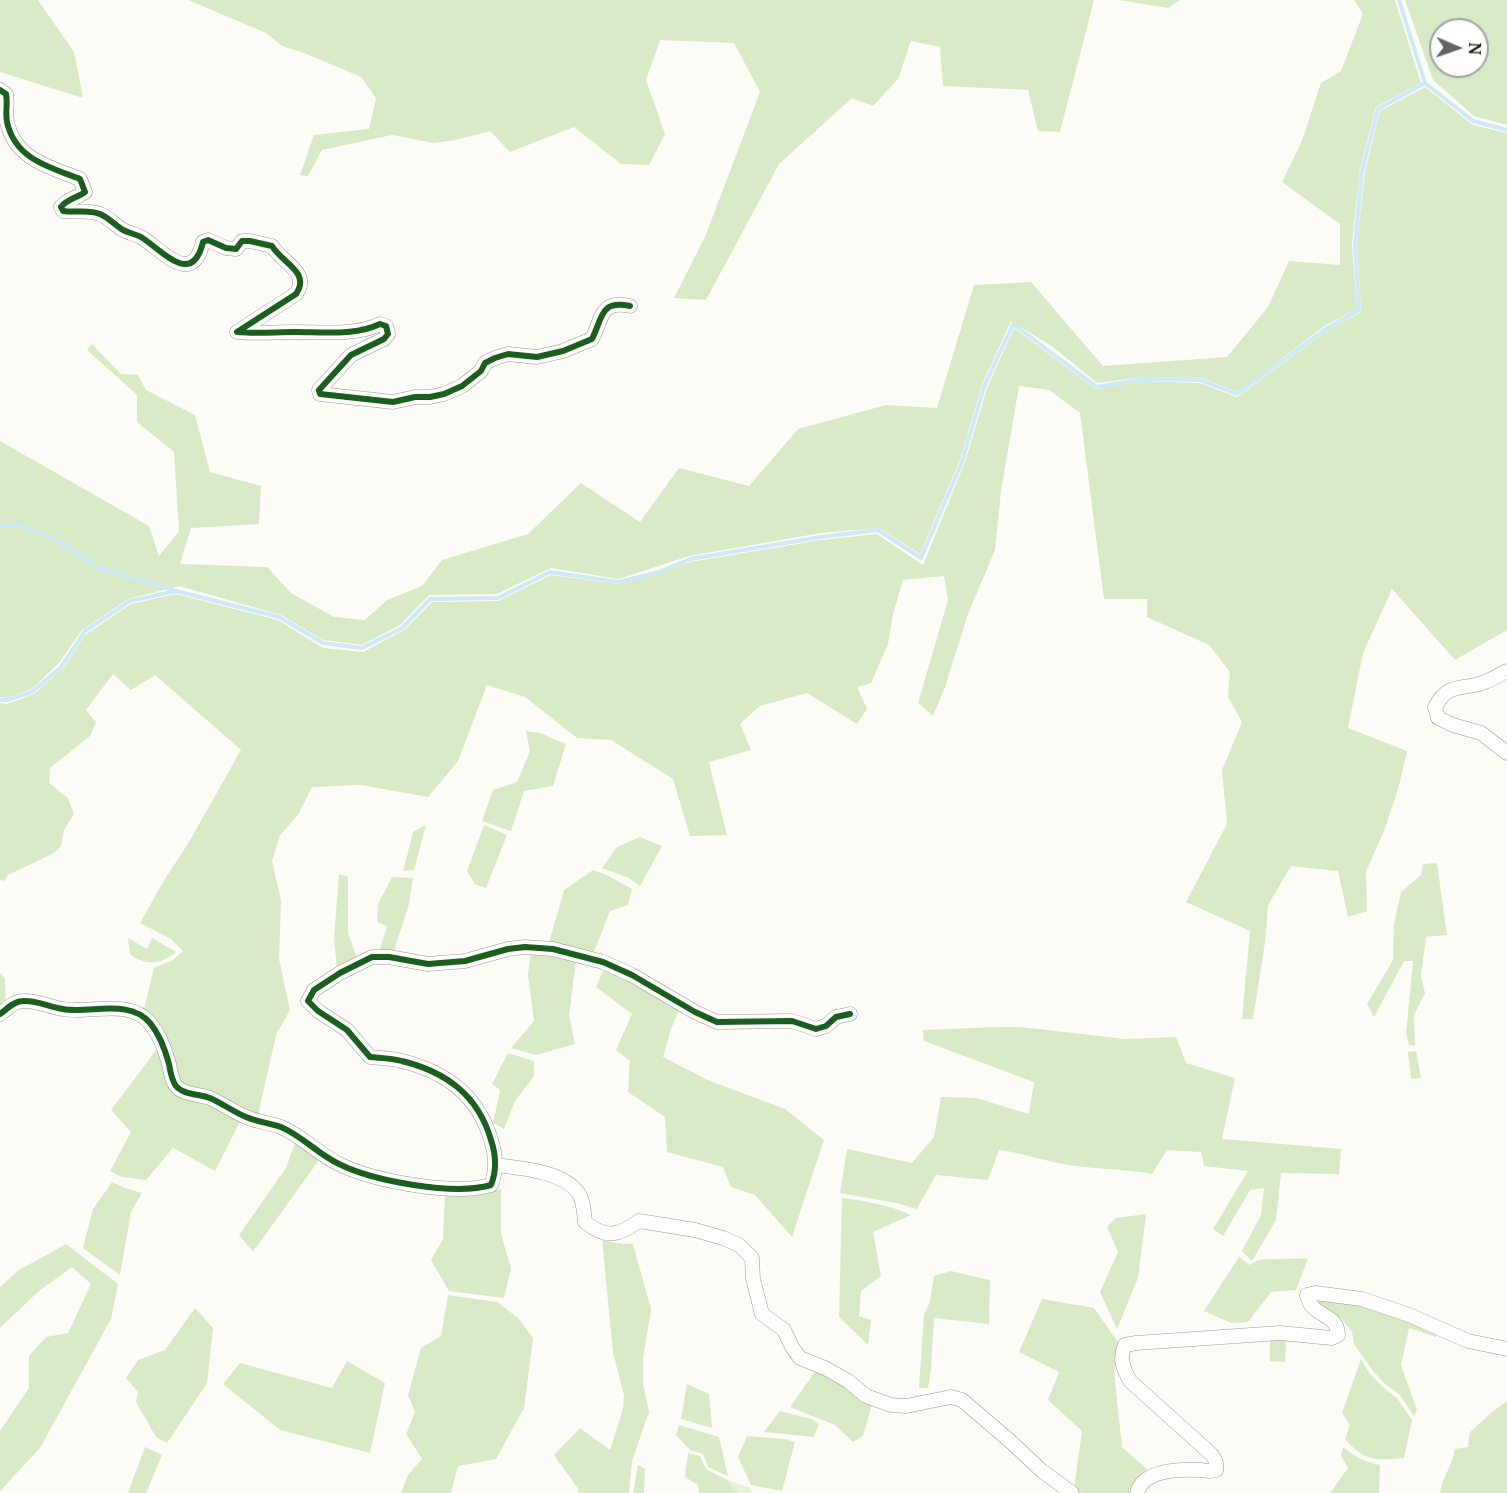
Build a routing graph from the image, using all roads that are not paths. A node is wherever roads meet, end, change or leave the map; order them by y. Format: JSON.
{"nodes":[{"id":1,"x":0,"y":90,"type":"edge"},
{"id":2,"x":630,"y":306,"type":"dead end"},
{"id":3,"x":1507,"y":671,"type":"edge"},
{"id":4,"x":1507,"y":753,"type":"edge"},
{"id":5,"x":0,"y":1014,"type":"edge"},
{"id":6,"x":850,"y":1014,"type":"dead end"},
{"id":7,"x":496,"y":1165,"type":"junction"},
{"id":8,"x":1507,"y":1349,"type":"edge"},
{"id":9,"x":1072,"y":1493,"type":"edge"},
{"id":10,"x":1137,"y":1493,"type":"edge"}],
"edges":[{"from":1,"to":2,"type":"street"},
{"from":3,"to":4,"type":"street"},
{"from":5,"to":7,"type":"street"},
{"from":6,"to":7,"type":"street"},
{"from":7,"to":9,"type":"street"},
{"from":8,"to":10,"type":"street"}]}
